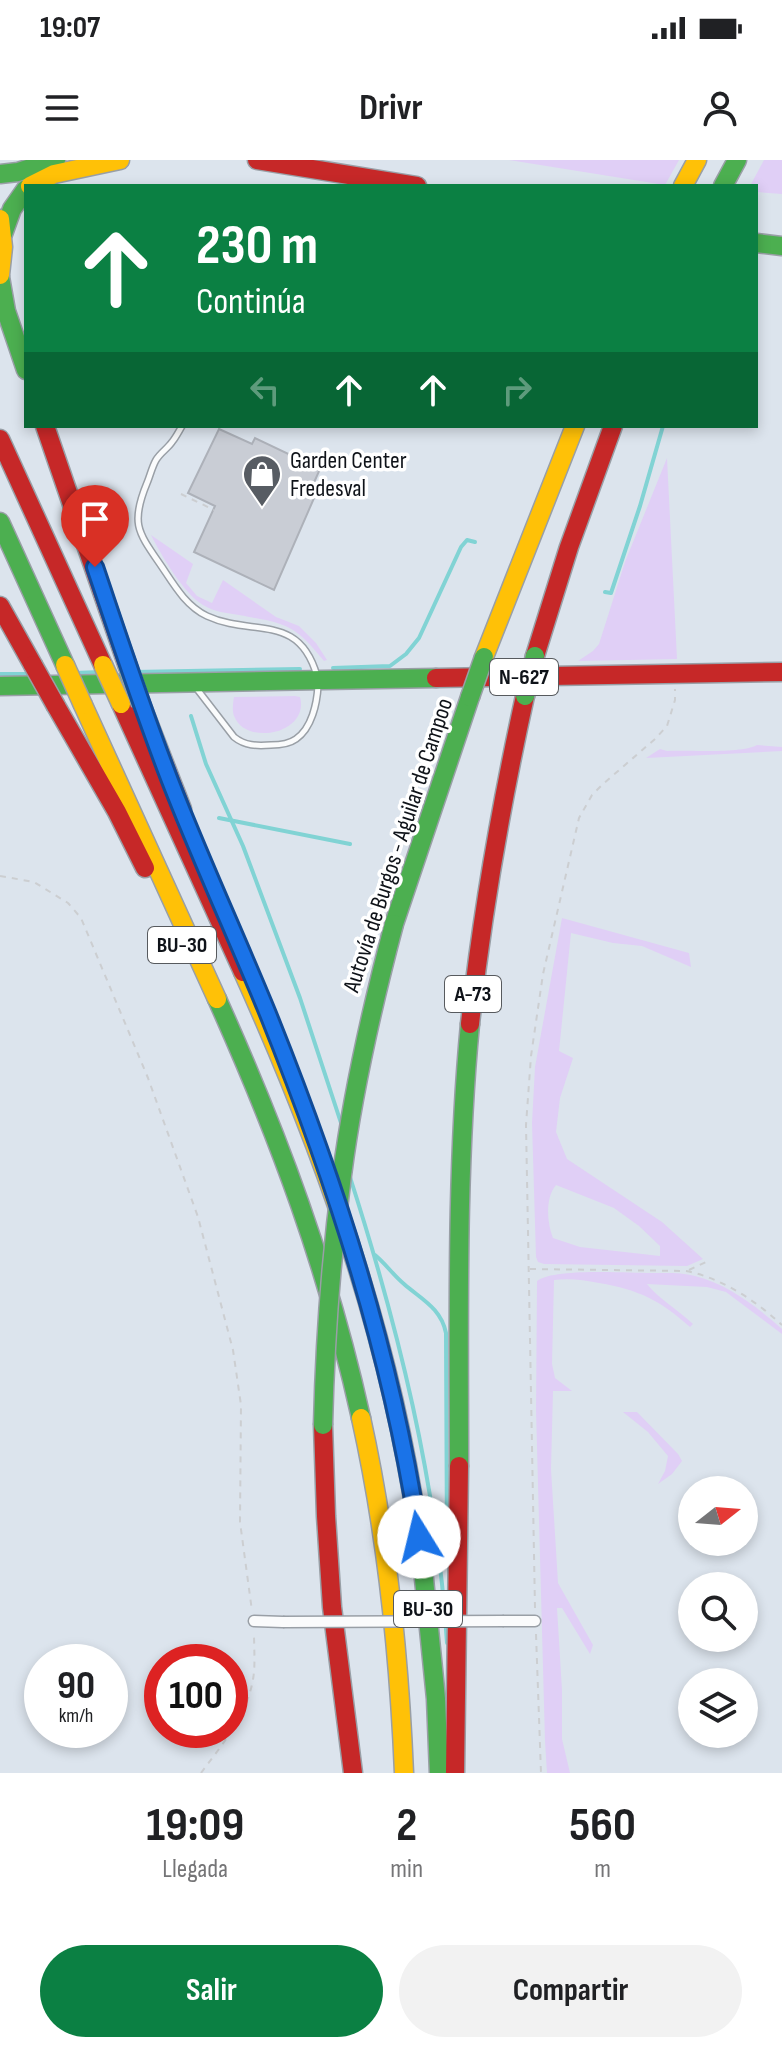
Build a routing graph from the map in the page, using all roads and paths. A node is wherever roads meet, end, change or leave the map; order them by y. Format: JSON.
{"nodes":[{"id":1,"x":56,"y":160,"type":"edge"},
{"id":2,"x":120,"y":160,"type":"edge"},
{"id":3,"x":257,"y":160,"type":"edge"},
{"id":4,"x":697,"y":160,"type":"edge"},
{"id":5,"x":737,"y":160,"type":"edge"},
{"id":6,"x":0,"y":174,"type":"edge"},
{"id":7,"x":684,"y":183,"type":"edge"},
{"id":8,"x":34,"y":184,"type":"edge"},
{"id":9,"x":405,"y":184,"type":"edge"},
{"id":10,"x":724,"y":184,"type":"edge"},
{"id":11,"x":24,"y":193,"type":"edge"},
{"id":12,"x":2,"y":227,"type":"edge"},
{"id":13,"x":758,"y":243,"type":"edge"},
{"id":14,"x":782,"y":246,"type":"edge"},
{"id":15,"x":0,"y":276,"type":"edge"},
{"id":16,"x":24,"y":364,"type":"edge"},
{"id":17,"x":46,"y":428,"type":"edge"},
{"id":18,"x":181,"y":428,"type":"edge"},
{"id":19,"x":574,"y":428,"type":"edge"},
{"id":20,"x":612,"y":428,"type":"edge"},
{"id":21,"x":0,"y":439,"type":"edge"},
{"id":22,"x":181,"y":494,"type":"dead end"},
{"id":23,"x":214,"y":510,"type":"dead end"},
{"id":24,"x":0,"y":522,"type":"edge"},
{"id":25,"x":0,"y":608,"type":"edge"},
{"id":26,"x":782,"y":672,"type":"edge"},
{"id":27,"x":675,"y":674,"type":"junction"},
{"id":28,"x":318,"y":681,"type":"junction"},
{"id":29,"x":193,"y":683,"type":"junction"},
{"id":30,"x":0,"y":686,"type":"edge"},
{"id":31,"x":0,"y":876,"type":"edge"},
{"id":32,"x":311,"y":1131,"type":"junction"},
{"id":33,"x":296,"y":1189,"type":"junction"},
{"id":34,"x":706,"y":1262,"type":"dead end"},
{"id":35,"x":529,"y":1269,"type":"junction"},
{"id":36,"x":686,"y":1271,"type":"junction"},
{"id":37,"x":782,"y":1325,"type":"edge"},
{"id":38,"x":254,"y":1621,"type":"junction"},
{"id":39,"x":535,"y":1621,"type":"junction"},
{"id":40,"x":201,"y":1773,"type":"edge"},
{"id":41,"x":353,"y":1773,"type":"edge"},
{"id":42,"x":404,"y":1773,"type":"edge"},
{"id":43,"x":439,"y":1773,"type":"edge"},
{"id":44,"x":455,"y":1773,"type":"edge"},
{"id":45,"x":541,"y":1773,"type":"edge"}],
"edges":[{"from":1,"to":6,"type":"highway"},
{"from":2,"to":8,"type":"highway"},
{"from":3,"to":9,"type":"highway"},
{"from":4,"to":7,"type":"highway"},
{"from":5,"to":10,"type":"highway"},
{"from":11,"to":12,"type":"highway"},
{"from":12,"to":15,"type":"highway"},
{"from":13,"to":14,"type":"highway"},
{"from":15,"to":16,"type":"highway"},
{"from":17,"to":32,"type":"highway","bridge":true},
{"from":18,"to":28,"type":"lane"},
{"from":19,"to":41,"type":"highway","name":"Autovía de Burgos - Aguilar de Campoo","bridge":true},
{"from":20,"to":44,"type":"highway","number":"A-73","bridge":true},
{"from":21,"to":32,"type":"highway","number":"BU-30","bridge":true},
{"from":22,"to":23,"type":"path"},
{"from":24,"to":33,"type":"highway","number":"BU-30","bridge":true},
{"from":25,"to":33,"type":"highway","number":"BU-30","bridge":true},
{"from":26,"to":27,"type":"highway","number":"N-627"},
{"from":27,"to":28,"type":"highway","number":"N-627"},
{"from":27,"to":35,"type":"path"},
{"from":28,"to":29,"type":"highway","number":"N-627"},
{"from":28,"to":29,"type":"lane"},
{"from":29,"to":30,"type":"highway","number":"N-627"},
{"from":31,"to":38,"type":"path"},
{"from":32,"to":43,"type":"highway","number":"BU-30"},
{"from":33,"to":42,"type":"highway","number":"BU-30"},
{"from":34,"to":36,"type":"path"},
{"from":35,"to":36,"type":"path"},
{"from":35,"to":39,"type":"path"},
{"from":36,"to":37,"type":"path"},
{"from":38,"to":39,"type":"street","bridge":true},
{"from":38,"to":40,"type":"path"},
{"from":39,"to":45,"type":"path"}]}
